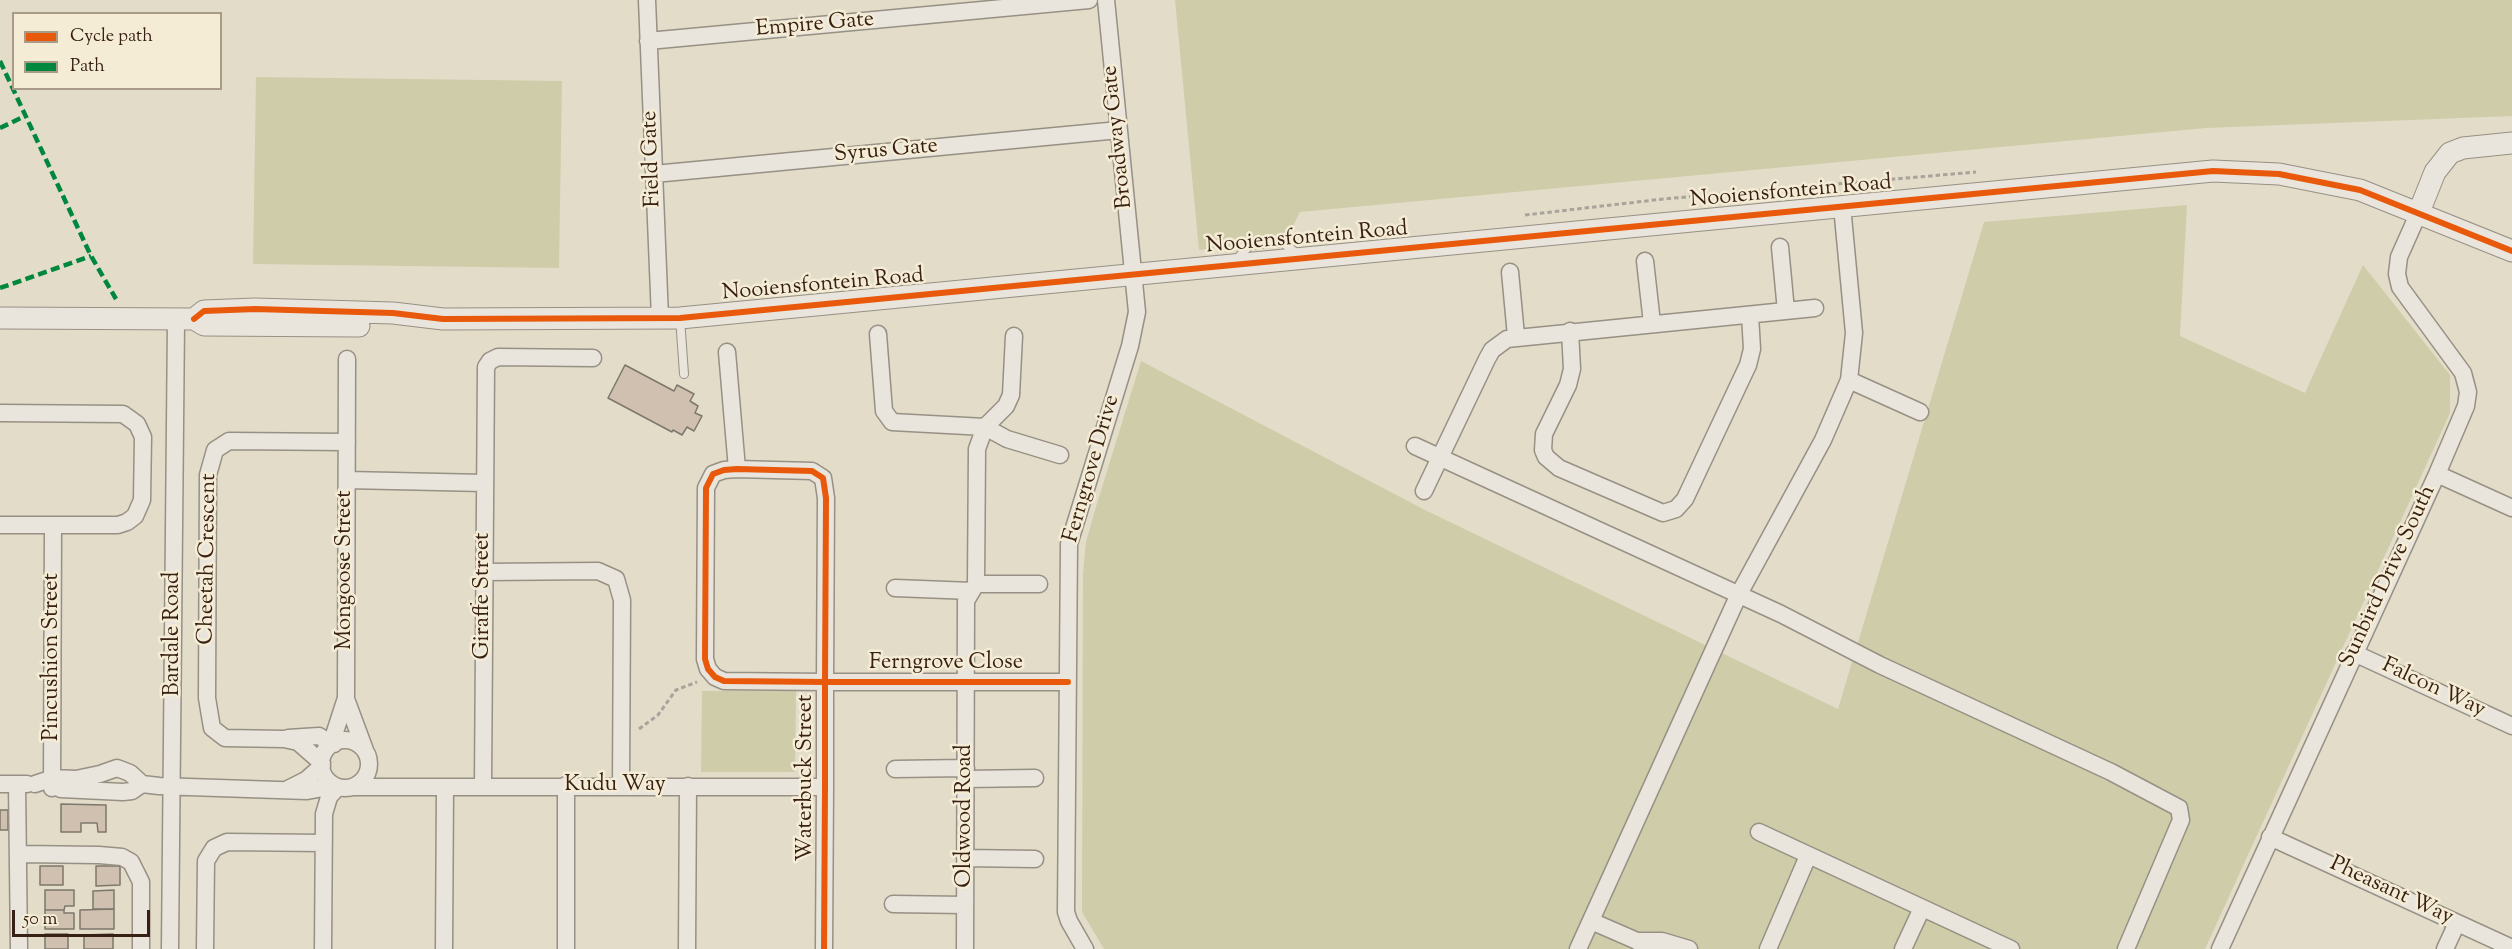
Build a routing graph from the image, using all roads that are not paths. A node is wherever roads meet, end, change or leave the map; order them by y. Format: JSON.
{"nodes":[{"id":1,"x":647,"y":0,"type":"edge"},
{"id":2,"x":1089,"y":0,"type":"edge"},
{"id":3,"x":1106,"y":0,"type":"edge"},
{"id":4,"x":648,"y":41,"type":"junction"},
{"id":5,"x":1119,"y":130,"type":"junction"},
{"id":6,"x":2512,"y":143,"type":"edge"},
{"id":7,"x":654,"y":174,"type":"junction"},
{"id":8,"x":1842,"y":206,"type":"junction"},
{"id":9,"x":2419,"y":212,"type":"junction"},
{"id":10,"x":1780,"y":247,"type":"dead end"},
{"id":11,"x":2512,"y":251,"type":"edge"},
{"id":12,"x":1645,"y":261,"type":"dead end"},
{"id":13,"x":1510,"y":272,"type":"dead end"},
{"id":14,"x":1134,"y":274,"type":"junction"},
{"id":15,"x":1815,"y":308,"type":"dead end"},
{"id":16,"x":1786,"y":311,"type":"junction"},
{"id":17,"x":1750,"y":315,"type":"junction"},
{"id":18,"x":0,"y":318,"type":"edge"},
{"id":19,"x":670,"y":318,"type":"junction"},
{"id":20,"x":185,"y":319,"type":"junction"},
{"id":21,"x":1652,"y":324,"type":"junction"},
{"id":22,"x":1570,"y":331,"type":"junction"},
{"id":23,"x":878,"y":333,"type":"dead end"},
{"id":24,"x":1014,"y":336,"type":"dead end"},
{"id":25,"x":1516,"y":336,"type":"junction"},
{"id":26,"x":727,"y":352,"type":"dead end"},
{"id":27,"x":593,"y":358,"type":"dead end"},
{"id":28,"x":347,"y":359,"type":"dead end"},
{"id":29,"x":684,"y":374,"type":"dead end"},
{"id":30,"x":1849,"y":380,"type":"junction"},
{"id":31,"x":0,"y":412,"type":"edge"},
{"id":32,"x":1920,"y":412,"type":"dead end"},
{"id":33,"x":985,"y":427,"type":"junction"},
{"id":34,"x":347,"y":442,"type":"junction"},
{"id":35,"x":1415,"y":446,"type":"dead end"},
{"id":36,"x":1060,"y":455,"type":"dead end"},
{"id":37,"x":1439,"y":458,"type":"junction"},
{"id":38,"x":737,"y":469,"type":"junction"},
{"id":39,"x":2437,"y":474,"type":"junction"},
{"id":40,"x":346,"y":480,"type":"junction"},
{"id":41,"x":484,"y":483,"type":"junction"},
{"id":42,"x":1424,"y":491,"type":"dead end"},
{"id":43,"x":2512,"y":508,"type":"edge"},
{"id":44,"x":0,"y":525,"type":"edge"},
{"id":45,"x":53,"y":526,"type":"junction"},
{"id":46,"x":484,"y":572,"type":"junction"},
{"id":47,"x":1039,"y":584,"type":"dead end"},
{"id":48,"x":974,"y":587,"type":"junction"},
{"id":49,"x":895,"y":588,"type":"dead end"},
{"id":50,"x":1739,"y":594,"type":"junction"},
{"id":51,"x":2354,"y":653,"type":"junction"},
{"id":52,"x":825,"y":682,"type":"junction"},
{"id":53,"x":966,"y":682,"type":"junction"},
{"id":54,"x":1068,"y":682,"type":"junction"},
{"id":55,"x":346,"y":698,"type":"junction"},
{"id":56,"x":2512,"y":726,"type":"edge"},
{"id":57,"x":284,"y":739,"type":"junction"},
{"id":58,"x":333,"y":744,"type":"junction"},
{"id":59,"x":368,"y":759,"type":"junction"},
{"id":60,"x":322,"y":764,"type":"junction"},
{"id":61,"x":895,"y":769,"type":"dead end"},
{"id":62,"x":966,"y":773,"type":"junction"},
{"id":63,"x":1035,"y":778,"type":"dead end"},
{"id":64,"x":103,"y":782,"type":"junction"},
{"id":65,"x":52,"y":783,"type":"junction"},
{"id":66,"x":8,"y":784,"type":"edge"},
{"id":67,"x":142,"y":784,"type":"junction"},
{"id":68,"x":406,"y":785,"type":"junction"},
{"id":69,"x":483,"y":785,"type":"junction"},
{"id":70,"x":445,"y":786,"type":"junction"},
{"id":71,"x":566,"y":786,"type":"junction"},
{"id":72,"x":621,"y":786,"type":"junction"},
{"id":73,"x":688,"y":786,"type":"junction"},
{"id":74,"x":173,"y":787,"type":"junction"},
{"id":75,"x":342,"y":787,"type":"junction"},
{"id":76,"x":825,"y":787,"type":"junction"},
{"id":77,"x":288,"y":789,"type":"junction"},
{"id":78,"x":307,"y":791,"type":"junction"},
{"id":79,"x":325,"y":810,"type":"junction"},
{"id":80,"x":1759,"y":832,"type":"dead end"},
{"id":81,"x":2270,"y":837,"type":"junction"},
{"id":82,"x":324,"y":843,"type":"junction"},
{"id":83,"x":20,"y":854,"type":"junction"},
{"id":84,"x":1808,"y":856,"type":"junction"},
{"id":85,"x":965,"y":858,"type":"junction"},
{"id":86,"x":1035,"y":859,"type":"dead end"},
{"id":87,"x":893,"y":904,"type":"dead end"},
{"id":88,"x":965,"y":905,"type":"junction"},
{"id":89,"x":1922,"y":908,"type":"junction"},
{"id":90,"x":1591,"y":921,"type":"junction"},
{"id":91,"x":2457,"y":922,"type":"junction"},
{"id":92,"x":1642,"y":945,"type":"edge"},
{"id":93,"x":2512,"y":948,"type":"edge"},
{"id":94,"x":19,"y":949,"type":"edge"},
{"id":95,"x":141,"y":949,"type":"edge"},
{"id":96,"x":170,"y":949,"type":"edge"},
{"id":97,"x":205,"y":949,"type":"edge"},
{"id":98,"x":323,"y":949,"type":"edge"},
{"id":99,"x":444,"y":949,"type":"edge"},
{"id":100,"x":566,"y":949,"type":"edge"},
{"id":101,"x":687,"y":949,"type":"edge"},
{"id":102,"x":824,"y":949,"type":"edge"},
{"id":103,"x":965,"y":949,"type":"edge"},
{"id":104,"x":1085,"y":949,"type":"edge"},
{"id":105,"x":1578,"y":949,"type":"edge"},
{"id":106,"x":1689,"y":949,"type":"edge"},
{"id":107,"x":1768,"y":949,"type":"edge"},
{"id":108,"x":1903,"y":949,"type":"edge"},
{"id":109,"x":2011,"y":949,"type":"edge"},
{"id":110,"x":2126,"y":949,"type":"edge"},
{"id":111,"x":2220,"y":949,"type":"edge"},
{"id":112,"x":2445,"y":949,"type":"edge"}],
"edges":[{"from":1,"to":4,"type":"street","name":"Field Gate"},
{"from":2,"to":4,"type":"street","name":"Empire Gate"},
{"from":3,"to":5,"type":"street","name":"Broadway Gate"},
{"from":4,"to":7,"type":"street","name":"Field Gate"},
{"from":5,"to":7,"type":"street","name":"Syrus Gate"},
{"from":5,"to":14,"type":"street","name":"Broadway Gate"},
{"from":6,"to":9,"type":"street"},
{"from":7,"to":19,"type":"street","name":"Field Gate"},
{"from":8,"to":9,"type":"street","name":"Nooiensfontein Road"},
{"from":8,"to":14,"type":"street","name":"Nooiensfontein Road"},
{"from":8,"to":30,"type":"street"},
{"from":9,"to":11,"type":"street","name":"Nooiensfontein Road"},
{"from":9,"to":39,"type":"street","name":"Sunbird Drive South"},
{"from":10,"to":16,"type":"street"},
{"from":12,"to":21,"type":"street"},
{"from":13,"to":25,"type":"street"},
{"from":14,"to":19,"type":"street","name":"Nooiensfontein Road"},
{"from":14,"to":54,"type":"street","name":"Ferngrove Drive"},
{"from":15,"to":16,"type":"street"},
{"from":16,"to":17,"type":"street"},
{"from":17,"to":21,"type":"street"},
{"from":17,"to":22,"type":"street"},
{"from":18,"to":20,"type":"street","name":"Nooiensfontein Road"},
{"from":19,"to":20,"type":"street","name":"Nooiensfontein Road"},
{"from":19,"to":29,"type":"lane"},
{"from":20,"to":74,"type":"street","name":"Bardale Road"},
{"from":21,"to":22,"type":"street"},
{"from":22,"to":25,"type":"street"},
{"from":23,"to":33,"type":"street"},
{"from":24,"to":33,"type":"street"},
{"from":25,"to":37,"type":"street"},
{"from":26,"to":38,"type":"street"},
{"from":27,"to":41,"type":"street","name":"Giraffe Street"},
{"from":28,"to":34,"type":"street","name":"Mongoose Street"},
{"from":30,"to":32,"type":"street"},
{"from":30,"to":50,"type":"street"},
{"from":31,"to":45,"type":"street"},
{"from":33,"to":36,"type":"street"},
{"from":33,"to":48,"type":"street","name":"Oldwood Road"},
{"from":34,"to":40,"type":"street","name":"Mongoose Street"},
{"from":34,"to":57,"type":"street","name":"Cheetah Crescent"},
{"from":35,"to":37,"type":"street"},
{"from":37,"to":42,"type":"street"},
{"from":37,"to":50,"type":"street"},
{"from":38,"to":52,"type":"street","name":"Waterbuck Street"},
{"from":38,"to":52,"type":"street","name":"Ferngrove Close"},
{"from":39,"to":43,"type":"street"},
{"from":39,"to":51,"type":"street","name":"Sunbird Drive South"},
{"from":40,"to":41,"type":"street"},
{"from":40,"to":55,"type":"street","name":"Mongoose Street"},
{"from":41,"to":46,"type":"street","name":"Giraffe Street"},
{"from":44,"to":45,"type":"street"},
{"from":45,"to":65,"type":"street","name":"Pincushion Street"},
{"from":46,"to":69,"type":"street","name":"Giraffe Street"},
{"from":46,"to":72,"type":"street"},
{"from":47,"to":48,"type":"street"},
{"from":48,"to":49,"type":"street"},
{"from":48,"to":53,"type":"street","name":"Oldwood Road"},
{"from":50,"to":90,"type":"street"},
{"from":50,"to":110,"type":"street"},
{"from":51,"to":56,"type":"street","name":"Falcon Way"},
{"from":51,"to":81,"type":"street","name":"Sunbird Drive South"},
{"from":52,"to":53,"type":"street","name":"Ferngrove Close"},
{"from":52,"to":76,"type":"street","name":"Waterbuck Street"},
{"from":53,"to":54,"type":"street","name":"Ferngrove Close"},
{"from":53,"to":62,"type":"street","name":"Oldwood Road"},
{"from":54,"to":104,"type":"street","name":"Ferngrove Drive"},
{"from":55,"to":58,"type":"street","name":"Mongoose Street"},
{"from":55,"to":59,"type":"street","name":"Mongoose Street"},
{"from":57,"to":58,"type":"street","name":"Cheetah Crescent"},
{"from":57,"to":60,"type":"street","name":"Cheetah Crescent"},
{"from":58,"to":59,"type":"street"},
{"from":58,"to":60,"type":"street"},
{"from":59,"to":68,"type":"street","name":"Kudu Way"},
{"from":59,"to":75,"type":"street"},
{"from":60,"to":75,"type":"street"},
{"from":60,"to":77,"type":"street"},
{"from":61,"to":62,"type":"street"},
{"from":62,"to":63,"type":"street"},
{"from":62,"to":85,"type":"street","name":"Oldwood Road"},
{"from":64,"to":65,"type":"street"},
{"from":64,"to":67,"type":"street"},
{"from":64,"to":67,"type":"street"},
{"from":65,"to":66,"type":"street"},
{"from":66,"to":83,"type":"street"},
{"from":67,"to":74,"type":"street","name":"Kudu Way"},
{"from":68,"to":70,"type":"street","name":"Kudu Way"},
{"from":68,"to":75,"type":"street","name":"Kudu Way"},
{"from":69,"to":70,"type":"street","name":"Kudu Way"},
{"from":69,"to":71,"type":"street","name":"Kudu Way"},
{"from":70,"to":99,"type":"street"},
{"from":71,"to":72,"type":"street","name":"Kudu Way"},
{"from":71,"to":100,"type":"street"},
{"from":72,"to":73,"type":"street","name":"Kudu Way"},
{"from":73,"to":76,"type":"street","name":"Kudu Way"},
{"from":73,"to":101,"type":"street"},
{"from":74,"to":77,"type":"street","name":"Kudu Way"},
{"from":74,"to":96,"type":"street","name":"Bardale Road"},
{"from":75,"to":78,"type":"street","name":"Kudu Way"},
{"from":75,"to":79,"type":"street"},
{"from":76,"to":102,"type":"street","name":"Waterbuck Street"},
{"from":77,"to":78,"type":"street","name":"Kudu Way"},
{"from":78,"to":79,"type":"street"},
{"from":79,"to":82,"type":"street"},
{"from":80,"to":84,"type":"street"},
{"from":81,"to":91,"type":"street","name":"Pheasant Way"},
{"from":81,"to":111,"type":"street","name":"Sunbird Drive South"},
{"from":82,"to":97,"type":"street"},
{"from":82,"to":98,"type":"street"},
{"from":83,"to":94,"type":"street"},
{"from":83,"to":95,"type":"street"},
{"from":84,"to":89,"type":"street"},
{"from":84,"to":107,"type":"street"},
{"from":85,"to":86,"type":"street"},
{"from":85,"to":88,"type":"street","name":"Oldwood Road"},
{"from":87,"to":88,"type":"street"},
{"from":88,"to":103,"type":"street","name":"Oldwood Road"},
{"from":89,"to":108,"type":"street"},
{"from":89,"to":109,"type":"street"},
{"from":90,"to":92,"type":"street"},
{"from":90,"to":105,"type":"street"},
{"from":91,"to":93,"type":"street","name":"Pheasant Way"},
{"from":91,"to":112,"type":"street"},
{"from":92,"to":106,"type":"street"}]}
